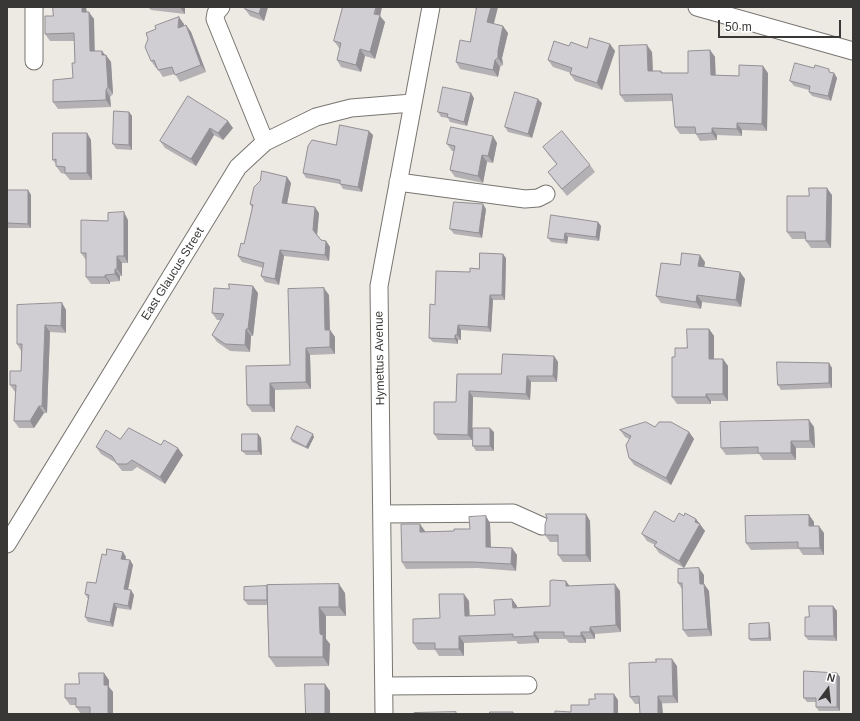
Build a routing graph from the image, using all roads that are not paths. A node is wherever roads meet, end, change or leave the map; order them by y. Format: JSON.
{"nodes":[{"id":1,"x":34,"y":7,"type":"edge"},
{"id":2,"x":221,"y":7,"type":"edge"},
{"id":3,"x":432,"y":7,"type":"edge"},
{"id":4,"x":697,"y":7,"type":"edge"},
{"id":5,"x":853,"y":51,"type":"edge"},
{"id":6,"x":34,"y":61,"type":"dead end"},
{"id":7,"x":412,"y":103,"type":"junction"},
{"id":8,"x":265,"y":142,"type":"junction"},
{"id":9,"x":398,"y":182,"type":"junction"},
{"id":10,"x":546,"y":194,"type":"dead end"},
{"id":11,"x":382,"y":514,"type":"junction"},
{"id":12,"x":542,"y":526,"type":"dead end"},
{"id":13,"x":7,"y":544,"type":"edge"},
{"id":14,"x":528,"y":685,"type":"dead end"},
{"id":15,"x":384,"y":686,"type":"junction"},
{"id":16,"x":384,"y":714,"type":"edge"}],
"edges":[{"from":1,"to":6,"type":"street"},
{"from":2,"to":8,"type":"street"},
{"from":3,"to":7,"type":"street","name":"Hymettus Avenue"},
{"from":4,"to":5,"type":"street"},
{"from":7,"to":8,"type":"street","name":"East Glaucus Street"},
{"from":7,"to":9,"type":"street","name":"Hymettus Avenue"},
{"from":8,"to":13,"type":"street","name":"East Glaucus Street"},
{"from":9,"to":10,"type":"street"},
{"from":9,"to":11,"type":"street","name":"Hymettus Avenue"},
{"from":11,"to":12,"type":"street"},
{"from":11,"to":15,"type":"street","name":"Hymettus Avenue"},
{"from":14,"to":15,"type":"street"},
{"from":15,"to":16,"type":"street","name":"Hymettus Avenue"}]}
